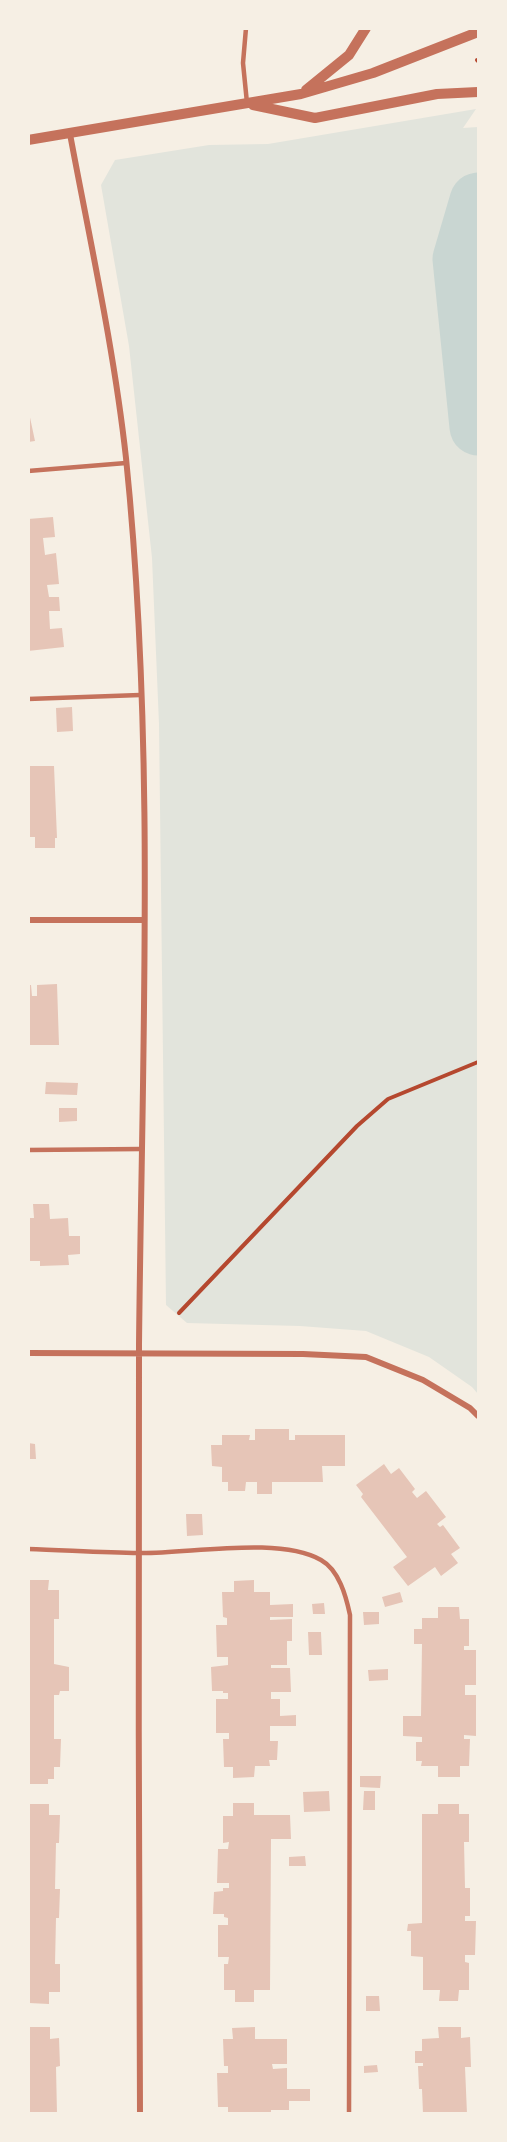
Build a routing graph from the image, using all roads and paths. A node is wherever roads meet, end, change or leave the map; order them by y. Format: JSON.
{"nodes":[{"id":1,"x":246,"y":28,"type":"edge"},
{"id":2,"x":366,"y":28,"type":"edge"},
{"id":3,"x":478,"y":32,"type":"edge"},
{"id":4,"x":478,"y":92,"type":"edge"},
{"id":5,"x":301,"y":94,"type":"junction"},
{"id":6,"x":246,"y":103,"type":"junction"},
{"id":7,"x":70,"y":134,"type":"junction"},
{"id":8,"x":28,"y":140,"type":"edge"},
{"id":9,"x":126,"y":463,"type":"junction"},
{"id":10,"x":28,"y":471,"type":"edge"},
{"id":11,"x":140,"y":695,"type":"junction"},
{"id":12,"x":28,"y":699,"type":"edge"},
{"id":13,"x":28,"y":920,"type":"edge"},
{"id":14,"x":143,"y":920,"type":"junction"},
{"id":15,"x":478,"y":1062,"type":"edge"},
{"id":16,"x":141,"y":1149,"type":"junction"},
{"id":17,"x":28,"y":1150,"type":"edge"},
{"id":18,"x":179,"y":1313,"type":"dead end"},
{"id":19,"x":28,"y":1353,"type":"edge"},
{"id":20,"x":139,"y":1353,"type":"junction"},
{"id":21,"x":478,"y":1416,"type":"edge"},
{"id":22,"x":28,"y":1549,"type":"edge"},
{"id":23,"x":140,"y":1553,"type":"junction"},
{"id":24,"x":140,"y":2114,"type":"edge"},
{"id":25,"x":349,"y":2114,"type":"edge"}],
"edges":[{"from":1,"to":6,"type":"lane"},
{"from":2,"to":5,"type":"street"},
{"from":3,"to":5,"type":"street"},
{"from":4,"to":6,"type":"street"},
{"from":5,"to":6,"type":"street"},
{"from":6,"to":7,"type":"street"},
{"from":7,"to":8,"type":"street"},
{"from":7,"to":9,"type":"street"},
{"from":9,"to":10,"type":"lane"},
{"from":9,"to":11,"type":"street"},
{"from":11,"to":12,"type":"lane"},
{"from":11,"to":14,"type":"street"},
{"from":13,"to":14,"type":"street"},
{"from":14,"to":16,"type":"street"},
{"from":15,"to":18,"type":"path"},
{"from":16,"to":17,"type":"lane"},
{"from":16,"to":20,"type":"street"},
{"from":19,"to":20,"type":"street"},
{"from":20,"to":21,"type":"street"},
{"from":20,"to":23,"type":"street"},
{"from":22,"to":23,"type":"lane"},
{"from":23,"to":24,"type":"street"},
{"from":23,"to":25,"type":"lane"}]}
